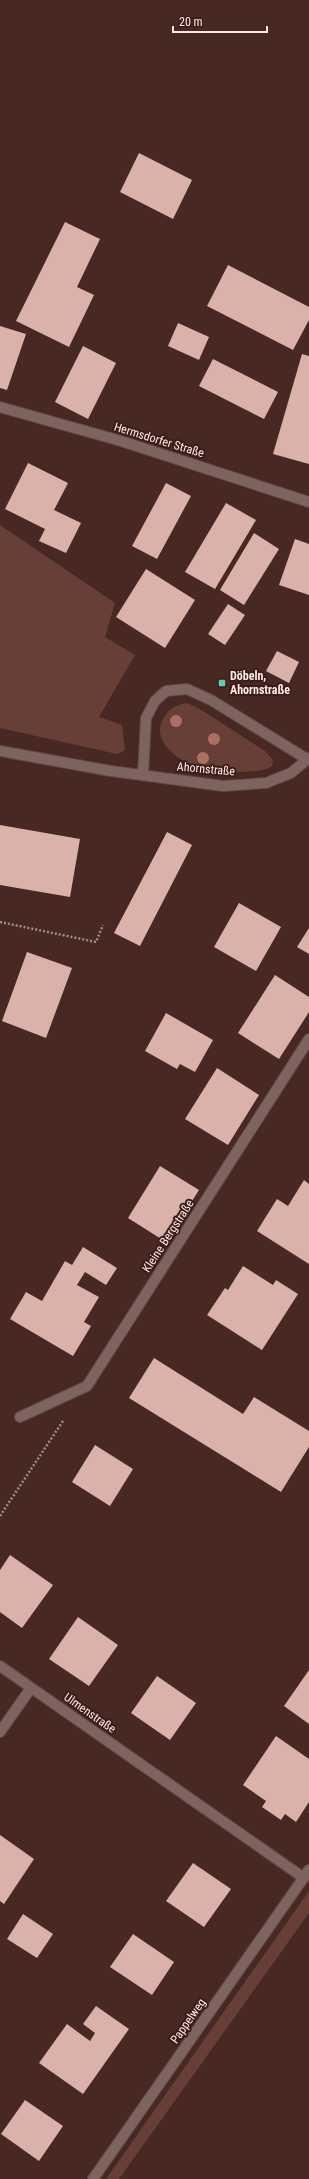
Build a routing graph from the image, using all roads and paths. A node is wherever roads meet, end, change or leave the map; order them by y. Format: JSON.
{"nodes":[{"id":1,"x":0,"y":407,"type":"edge"},
{"id":2,"x":309,"y":502,"type":"edge"},
{"id":3,"x":0,"y":751,"type":"edge"},
{"id":4,"x":308,"y":759,"type":"edge"},
{"id":5,"x":143,"y":775,"type":"junction"},
{"id":6,"x":0,"y":922,"type":"edge"},
{"id":7,"x":103,"y":925,"type":"dead end"},
{"id":8,"x":309,"y":1039,"type":"edge"},
{"id":9,"x":20,"y":1417,"type":"dead end"},
{"id":10,"x":65,"y":1419,"type":"dead end"},
{"id":11,"x":0,"y":1516,"type":"edge"},
{"id":12,"x":0,"y":1666,"type":"edge"},
{"id":13,"x":31,"y":1688,"type":"junction"},
{"id":14,"x":0,"y":1732,"type":"edge"},
{"id":15,"x":165,"y":1782,"type":"joint"},
{"id":16,"x":306,"y":1874,"type":"edge"},
{"id":17,"x":93,"y":2179,"type":"edge"}],
"edges":[{"from":1,"to":2,"type":"street","name":"Hermsdorfer Straße"},
{"from":3,"to":5,"type":"street","name":"Ahornstraße"},
{"from":4,"to":5,"type":"street","name":"Ahornstraße"},
{"from":4,"to":5,"type":"street","name":"Ahornstraße"},
{"from":6,"to":7,"type":"path"},
{"from":8,"to":9,"type":"street","name":"Kleine Bergstraße"},
{"from":10,"to":11,"type":"path"},
{"from":12,"to":13,"type":"street","name":"Ulmenstraße"},
{"from":13,"to":14,"type":"street"},
{"from":13,"to":15,"type":"street","name":"Ulmenstraße"},
{"from":15,"to":16,"type":"street","name":"Pappelweg"},
{"from":16,"to":17,"type":"street","name":"Pappelweg"}]}
